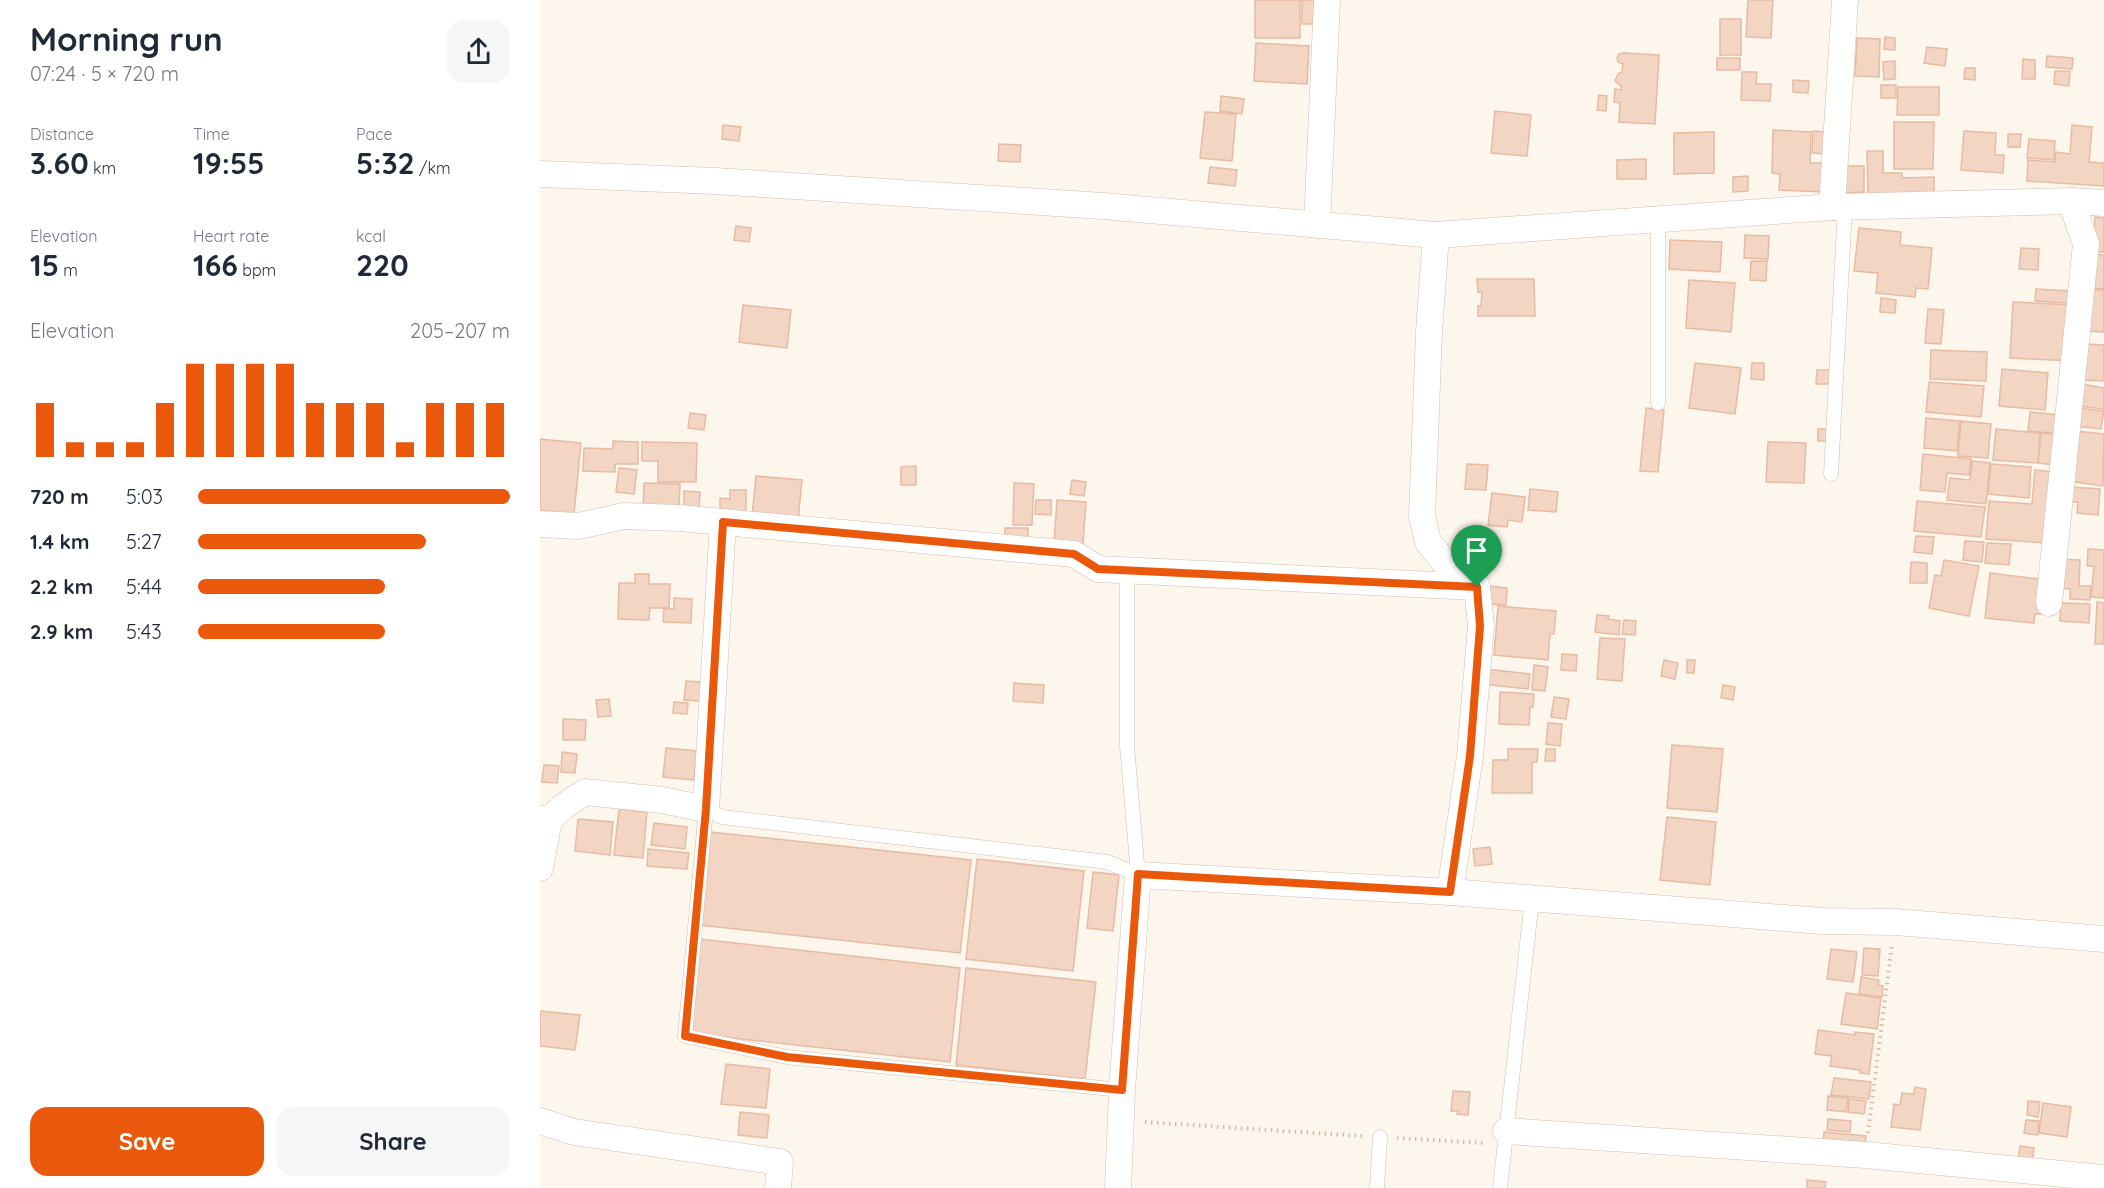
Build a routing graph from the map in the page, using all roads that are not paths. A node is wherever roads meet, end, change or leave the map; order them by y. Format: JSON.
{"nodes":[{"id":1,"x":1327,"y":0,"type":"edge"},
{"id":2,"x":1845,"y":0,"type":"edge"},
{"id":3,"x":540,"y":174,"type":"edge"},
{"id":4,"x":2071,"y":201,"type":"junction"},
{"id":5,"x":2104,"y":203,"type":"edge"},
{"id":6,"x":1838,"y":207,"type":"junction"},
{"id":7,"x":1658,"y":220,"type":"junction"},
{"id":8,"x":1317,"y":225,"type":"junction"},
{"id":9,"x":1436,"y":235,"type":"junction"},
{"id":10,"x":1658,"y":403,"type":"dead end"},
{"id":11,"x":1831,"y":474,"type":"dead end"},
{"id":12,"x":723,"y":522,"type":"junction"},
{"id":13,"x":540,"y":524,"type":"edge"},
{"id":14,"x":1127,"y":571,"type":"junction"},
{"id":15,"x":1477,"y":587,"type":"junction"},
{"id":16,"x":2049,"y":603,"type":"dead end"},
{"id":17,"x":706,"y":809,"type":"junction"},
{"id":18,"x":544,"y":819,"type":"edge"},
{"id":19,"x":540,"y":868,"type":"edge"},
{"id":20,"x":1138,"y":874,"type":"junction"},
{"id":21,"x":1450,"y":892,"type":"junction"},
{"id":22,"x":1532,"y":900,"type":"junction"},
{"id":23,"x":2104,"y":939,"type":"edge"},
{"id":24,"x":1122,"y":1090,"type":"junction"},
{"id":25,"x":540,"y":1121,"type":"edge"},
{"id":26,"x":1380,"y":1137,"type":"road end"},
{"id":27,"x":1505,"y":1137,"type":"junction"},
{"id":28,"x":2104,"y":1178,"type":"edge"},
{"id":29,"x":778,"y":1188,"type":"edge"},
{"id":30,"x":1118,"y":1188,"type":"edge"},
{"id":31,"x":1377,"y":1188,"type":"edge"},
{"id":32,"x":1500,"y":1188,"type":"edge"}],
"edges":[{"from":1,"to":8,"type":"street"},
{"from":2,"to":6,"type":"street"},
{"from":3,"to":8,"type":"street"},
{"from":4,"to":5,"type":"street"},
{"from":4,"to":6,"type":"street"},
{"from":4,"to":16,"type":"street"},
{"from":6,"to":7,"type":"street"},
{"from":6,"to":11,"type":"lane"},
{"from":7,"to":9,"type":"street"},
{"from":7,"to":10,"type":"lane"},
{"from":8,"to":9,"type":"street"},
{"from":9,"to":15,"type":"street"},
{"from":12,"to":13,"type":"street"},
{"from":12,"to":14,"type":"street"},
{"from":12,"to":17,"type":"street"},
{"from":14,"to":15,"type":"street"},
{"from":14,"to":20,"type":"lane"},
{"from":15,"to":21,"type":"street"},
{"from":17,"to":18,"type":"street"},
{"from":17,"to":20,"type":"lane"},
{"from":17,"to":24,"type":"lane"},
{"from":18,"to":19,"type":"street"},
{"from":20,"to":21,"type":"street"},
{"from":20,"to":24,"type":"street"},
{"from":21,"to":22,"type":"street"},
{"from":22,"to":23,"type":"street"},
{"from":22,"to":27,"type":"lane"},
{"from":24,"to":30,"type":"street"},
{"from":25,"to":29,"type":"street"},
{"from":26,"to":31,"type":"lane"},
{"from":27,"to":28,"type":"street"},
{"from":27,"to":32,"type":"lane"}]}
